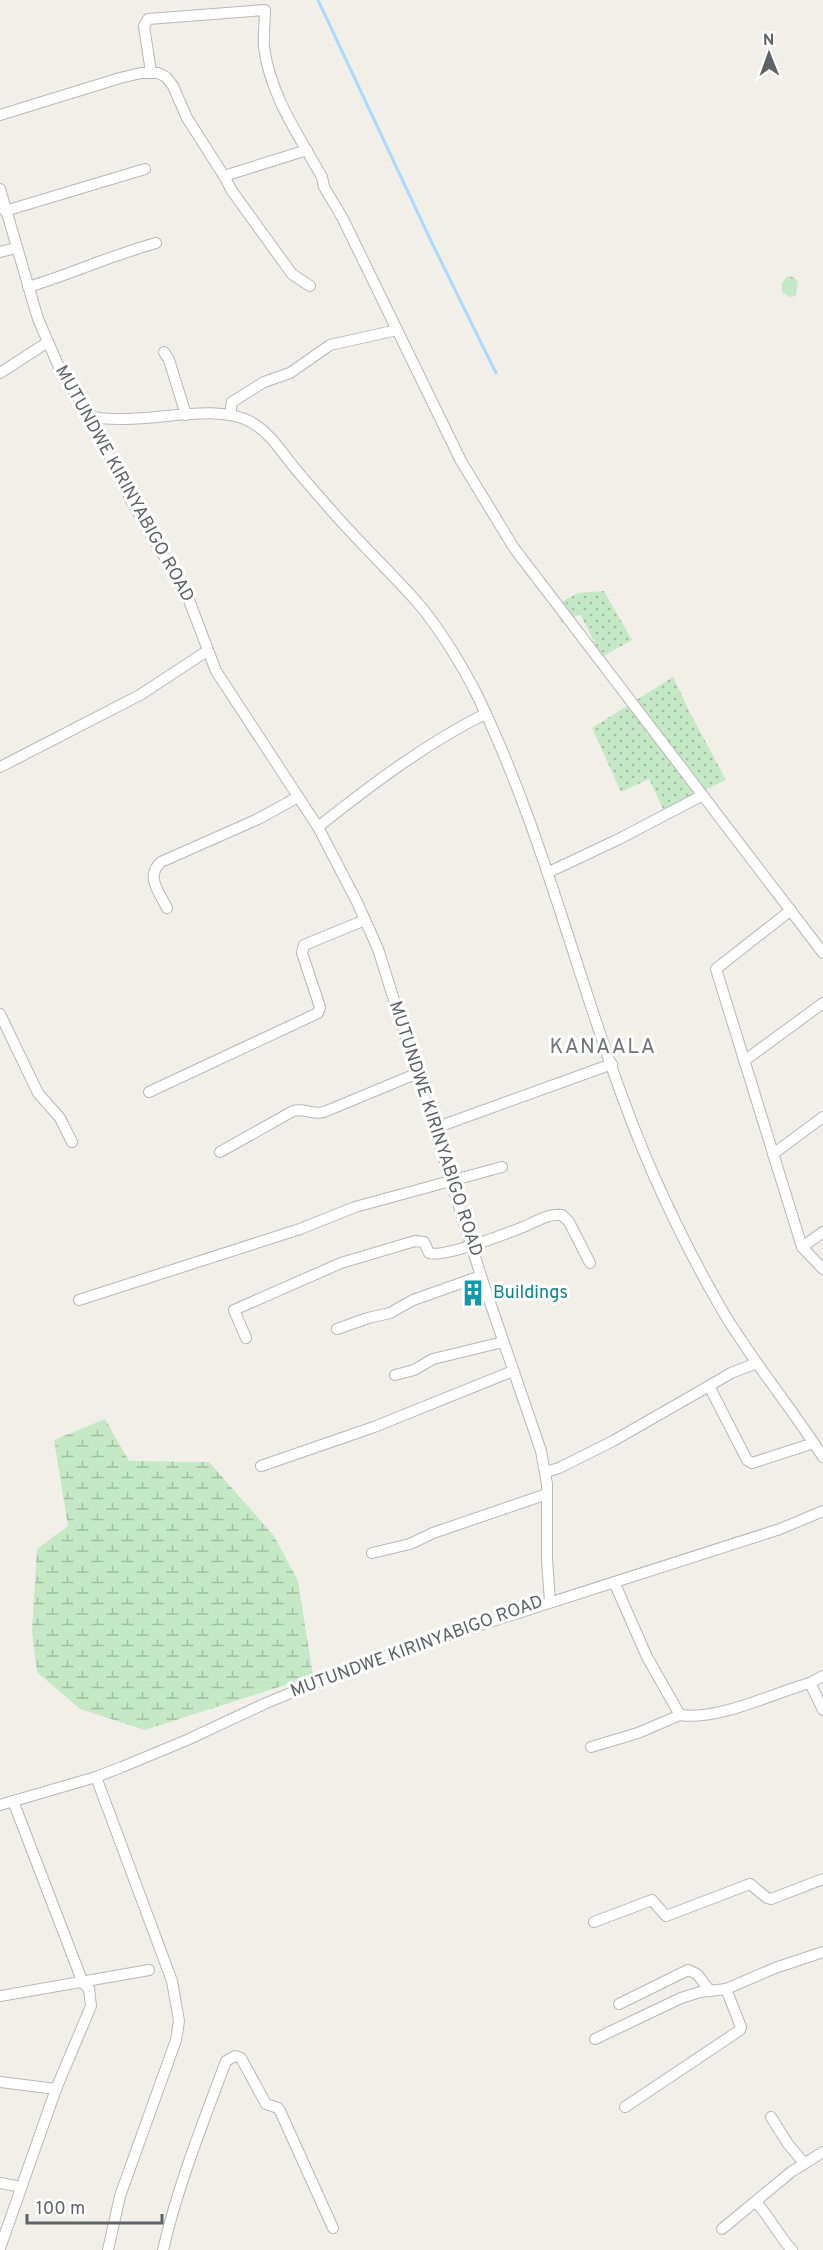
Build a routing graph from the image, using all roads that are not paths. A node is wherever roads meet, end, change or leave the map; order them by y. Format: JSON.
{"nodes":[{"id":1,"x":151,"y":72,"type":"junction"},
{"id":2,"x":0,"y":115,"type":"edge"},
{"id":3,"x":307,"y":150,"type":"junction"},
{"id":4,"x":145,"y":169,"type":"dead end"},
{"id":5,"x":224,"y":176,"type":"junction"},
{"id":6,"x":0,"y":191,"type":"edge"},
{"id":7,"x":6,"y":211,"type":"junction"},
{"id":8,"x":156,"y":243,"type":"dead end"},
{"id":9,"x":16,"y":248,"type":"junction"},
{"id":10,"x":0,"y":252,"type":"edge"},
{"id":11,"x":310,"y":286,"type":"dead end"},
{"id":12,"x":28,"y":287,"type":"junction"},
{"id":13,"x":396,"y":330,"type":"junction"},
{"id":14,"x":48,"y":342,"type":"junction"},
{"id":15,"x":164,"y":352,"type":"dead end"},
{"id":16,"x":0,"y":373,"type":"edge"},
{"id":17,"x":230,"y":415,"type":"junction"},
{"id":18,"x":89,"y":416,"type":"junction"},
{"id":19,"x":186,"y":416,"type":"junction"},
{"id":20,"x":207,"y":651,"type":"junction"},
{"id":21,"x":485,"y":714,"type":"junction"},
{"id":22,"x":0,"y":767,"type":"edge"},
{"id":23,"x":703,"y":795,"type":"junction"},
{"id":24,"x":298,"y":797,"type":"junction"},
{"id":25,"x":318,"y":827,"type":"junction"},
{"id":26,"x":549,"y":872,"type":"junction"},
{"id":27,"x":167,"y":908,"type":"dead end"},
{"id":28,"x":791,"y":910,"type":"junction"},
{"id":29,"x":365,"y":920,"type":"junction"},
{"id":30,"x":823,"y":953,"type":"edge"},
{"id":31,"x":823,"y":1003,"type":"edge"},
{"id":32,"x":0,"y":1014,"type":"edge"},
{"id":33,"x":744,"y":1061,"type":"junction"},
{"id":34,"x":612,"y":1064,"type":"junction"},
{"id":35,"x":418,"y":1073,"type":"junction"},
{"id":36,"x":149,"y":1092,"type":"dead end"},
{"id":37,"x":823,"y":1117,"type":"edge"},
{"id":38,"x":435,"y":1128,"type":"junction"},
{"id":39,"x":72,"y":1142,"type":"dead end"},
{"id":40,"x":220,"y":1152,"type":"dead end"},
{"id":41,"x":773,"y":1155,"type":"junction"},
{"id":42,"x":502,"y":1167,"type":"dead end"},
{"id":43,"x":452,"y":1182,"type":"junction"},
{"id":44,"x":823,"y":1232,"type":"edge"},
{"id":45,"x":472,"y":1245,"type":"junction"},
{"id":46,"x":802,"y":1247,"type":"junction"},
{"id":47,"x":590,"y":1263,"type":"dead end"},
{"id":48,"x":823,"y":1269,"type":"edge"},
{"id":49,"x":481,"y":1275,"type":"junction"},
{"id":50,"x":79,"y":1300,"type":"dead end"},
{"id":51,"x":337,"y":1329,"type":"dead end"},
{"id":52,"x":246,"y":1338,"type":"dead end"},
{"id":53,"x":503,"y":1342,"type":"junction"},
{"id":54,"x":757,"y":1363,"type":"junction"},
{"id":55,"x":513,"y":1371,"type":"junction"},
{"id":56,"x":395,"y":1376,"type":"dead end"},
{"id":57,"x":709,"y":1386,"type":"junction"},
{"id":58,"x":814,"y":1443,"type":"junction"},
{"id":59,"x":823,"y":1456,"type":"edge"},
{"id":60,"x":261,"y":1466,"type":"dead end"},
{"id":61,"x":546,"y":1472,"type":"junction"},
{"id":62,"x":547,"y":1494,"type":"junction"},
{"id":63,"x":823,"y":1511,"type":"edge"},
{"id":64,"x":372,"y":1553,"type":"dead end"},
{"id":65,"x":614,"y":1582,"type":"junction"},
{"id":66,"x":550,"y":1602,"type":"junction"},
{"id":67,"x":823,"y":1676,"type":"edge"},
{"id":68,"x":810,"y":1683,"type":"junction"},
{"id":69,"x":823,"y":1710,"type":"edge"},
{"id":70,"x":680,"y":1715,"type":"junction"},
{"id":71,"x":591,"y":1747,"type":"dead end"},
{"id":72,"x":96,"y":1777,"type":"junction"},
{"id":73,"x":13,"y":1801,"type":"junction"},
{"id":74,"x":0,"y":1805,"type":"edge"},
{"id":75,"x":823,"y":1879,"type":"edge"},
{"id":76,"x":594,"y":1922,"type":"dead end"},
{"id":77,"x":823,"y":1952,"type":"edge"},
{"id":78,"x":149,"y":1970,"type":"dead end"},
{"id":79,"x":83,"y":1983,"type":"junction"},
{"id":80,"x":726,"y":1989,"type":"junction"},
{"id":81,"x":710,"y":1991,"type":"junction"},
{"id":82,"x":0,"y":1996,"type":"edge"},
{"id":83,"x":619,"y":2004,"type":"dead end"},
{"id":84,"x":595,"y":2039,"type":"dead end"},
{"id":85,"x":0,"y":2082,"type":"edge"},
{"id":86,"x":56,"y":2089,"type":"junction"},
{"id":87,"x":626,"y":2108,"type":"dead end"},
{"id":88,"x":771,"y":2117,"type":"dead end"},
{"id":89,"x":823,"y":2152,"type":"edge"},
{"id":90,"x":804,"y":2163,"type":"junction"},
{"id":91,"x":0,"y":2183,"type":"edge"},
{"id":92,"x":21,"y":2187,"type":"junction"},
{"id":93,"x":756,"y":2202,"type":"junction"},
{"id":94,"x":333,"y":2228,"type":"dead end"},
{"id":95,"x":722,"y":2229,"type":"dead end"},
{"id":96,"x":0,"y":2248,"type":"edge"},
{"id":97,"x":108,"y":2250,"type":"edge"},
{"id":98,"x":163,"y":2250,"type":"edge"},
{"id":99,"x":792,"y":2250,"type":"edge"}],
"edges":[{"from":1,"to":2,"type":"street"},
{"from":1,"to":3,"type":"street"},
{"from":1,"to":5,"type":"street"},
{"from":3,"to":5,"type":"street"},
{"from":3,"to":13,"type":"street"},
{"from":4,"to":7,"type":"street"},
{"from":5,"to":11,"type":"street"},
{"from":6,"to":7,"type":"street","name":"MUTUNDWE KIRINYABIGO ROAD"},
{"from":7,"to":9,"type":"street","name":"MUTUNDWE KIRINYABIGO ROAD"},
{"from":8,"to":12,"type":"street"},
{"from":9,"to":10,"type":"street"},
{"from":9,"to":12,"type":"street","name":"MUTUNDWE KIRINYABIGO ROAD"},
{"from":12,"to":14,"type":"street","name":"MUTUNDWE KIRINYABIGO ROAD"},
{"from":13,"to":17,"type":"street"},
{"from":13,"to":23,"type":"street"},
{"from":14,"to":16,"type":"street"},
{"from":14,"to":18,"type":"street","name":"MUTUNDWE KIRINYABIGO ROAD"},
{"from":15,"to":19,"type":"street"},
{"from":17,"to":19,"type":"street"},
{"from":17,"to":21,"type":"street"},
{"from":18,"to":19,"type":"street"},
{"from":18,"to":20,"type":"street","name":"MUTUNDWE KIRINYABIGO ROAD"},
{"from":20,"to":22,"type":"street"},
{"from":20,"to":24,"type":"street","name":"MUTUNDWE KIRINYABIGO ROAD"},
{"from":21,"to":25,"type":"street"},
{"from":21,"to":26,"type":"street"},
{"from":23,"to":26,"type":"street"},
{"from":23,"to":28,"type":"street"},
{"from":24,"to":25,"type":"street","name":"MUTUNDWE KIRINYABIGO ROAD"},
{"from":24,"to":27,"type":"street"},
{"from":25,"to":29,"type":"street","name":"MUTUNDWE KIRINYABIGO ROAD"},
{"from":26,"to":34,"type":"street"},
{"from":28,"to":30,"type":"street"},
{"from":28,"to":33,"type":"street"},
{"from":29,"to":35,"type":"street","name":"MUTUNDWE KIRINYABIGO ROAD"},
{"from":29,"to":36,"type":"street"},
{"from":31,"to":33,"type":"street"},
{"from":32,"to":39,"type":"street"},
{"from":33,"to":41,"type":"street"},
{"from":34,"to":38,"type":"street"},
{"from":34,"to":54,"type":"street"},
{"from":35,"to":38,"type":"street","name":"MUTUNDWE KIRINYABIGO ROAD"},
{"from":35,"to":40,"type":"street"},
{"from":37,"to":41,"type":"street"},
{"from":38,"to":43,"type":"street","name":"MUTUNDWE KIRINYABIGO ROAD"},
{"from":41,"to":46,"type":"street"},
{"from":42,"to":43,"type":"street"},
{"from":43,"to":45,"type":"street","name":"MUTUNDWE KIRINYABIGO ROAD"},
{"from":43,"to":50,"type":"street"},
{"from":44,"to":46,"type":"street"},
{"from":45,"to":47,"type":"street"},
{"from":45,"to":49,"type":"street","name":"MUTUNDWE KIRINYABIGO ROAD"},
{"from":45,"to":52,"type":"street"},
{"from":46,"to":48,"type":"street"},
{"from":49,"to":51,"type":"street"},
{"from":49,"to":53,"type":"street","name":"MUTUNDWE KIRINYABIGO ROAD"},
{"from":53,"to":55,"type":"street","name":"MUTUNDWE KIRINYABIGO ROAD"},
{"from":53,"to":56,"type":"street"},
{"from":54,"to":57,"type":"street"},
{"from":54,"to":58,"type":"street"},
{"from":55,"to":60,"type":"street"},
{"from":55,"to":61,"type":"street","name":"MUTUNDWE KIRINYABIGO ROAD"},
{"from":57,"to":58,"type":"street"},
{"from":57,"to":61,"type":"street"},
{"from":58,"to":59,"type":"street"},
{"from":61,"to":62,"type":"street","name":"MUTUNDWE KIRINYABIGO ROAD"},
{"from":62,"to":64,"type":"street"},
{"from":62,"to":66,"type":"street","name":"MUTUNDWE KIRINYABIGO ROAD"},
{"from":63,"to":65,"type":"street"},
{"from":65,"to":66,"type":"street"},
{"from":65,"to":70,"type":"street"},
{"from":66,"to":72,"type":"street","name":"MUTUNDWE KIRINYABIGO ROAD"},
{"from":67,"to":68,"type":"street"},
{"from":68,"to":69,"type":"street"},
{"from":68,"to":70,"type":"street"},
{"from":70,"to":71,"type":"street"},
{"from":72,"to":73,"type":"street","name":"MUTUNDWE KIRINYABIGO ROAD"},
{"from":72,"to":97,"type":"street"},
{"from":73,"to":74,"type":"street","name":"MUTUNDWE KIRINYABIGO ROAD"},
{"from":73,"to":79,"type":"street"},
{"from":75,"to":76,"type":"street"},
{"from":77,"to":80,"type":"street"},
{"from":78,"to":79,"type":"street"},
{"from":79,"to":82,"type":"street"},
{"from":79,"to":86,"type":"street"},
{"from":80,"to":81,"type":"street"},
{"from":80,"to":87,"type":"street"},
{"from":81,"to":83,"type":"street"},
{"from":81,"to":84,"type":"street"},
{"from":85,"to":86,"type":"street"},
{"from":86,"to":92,"type":"street"},
{"from":88,"to":90,"type":"street"},
{"from":89,"to":90,"type":"street"},
{"from":90,"to":93,"type":"street"},
{"from":91,"to":92,"type":"street"},
{"from":92,"to":96,"type":"street"},
{"from":93,"to":95,"type":"street"},
{"from":93,"to":99,"type":"street"},
{"from":94,"to":98,"type":"street"}]}
